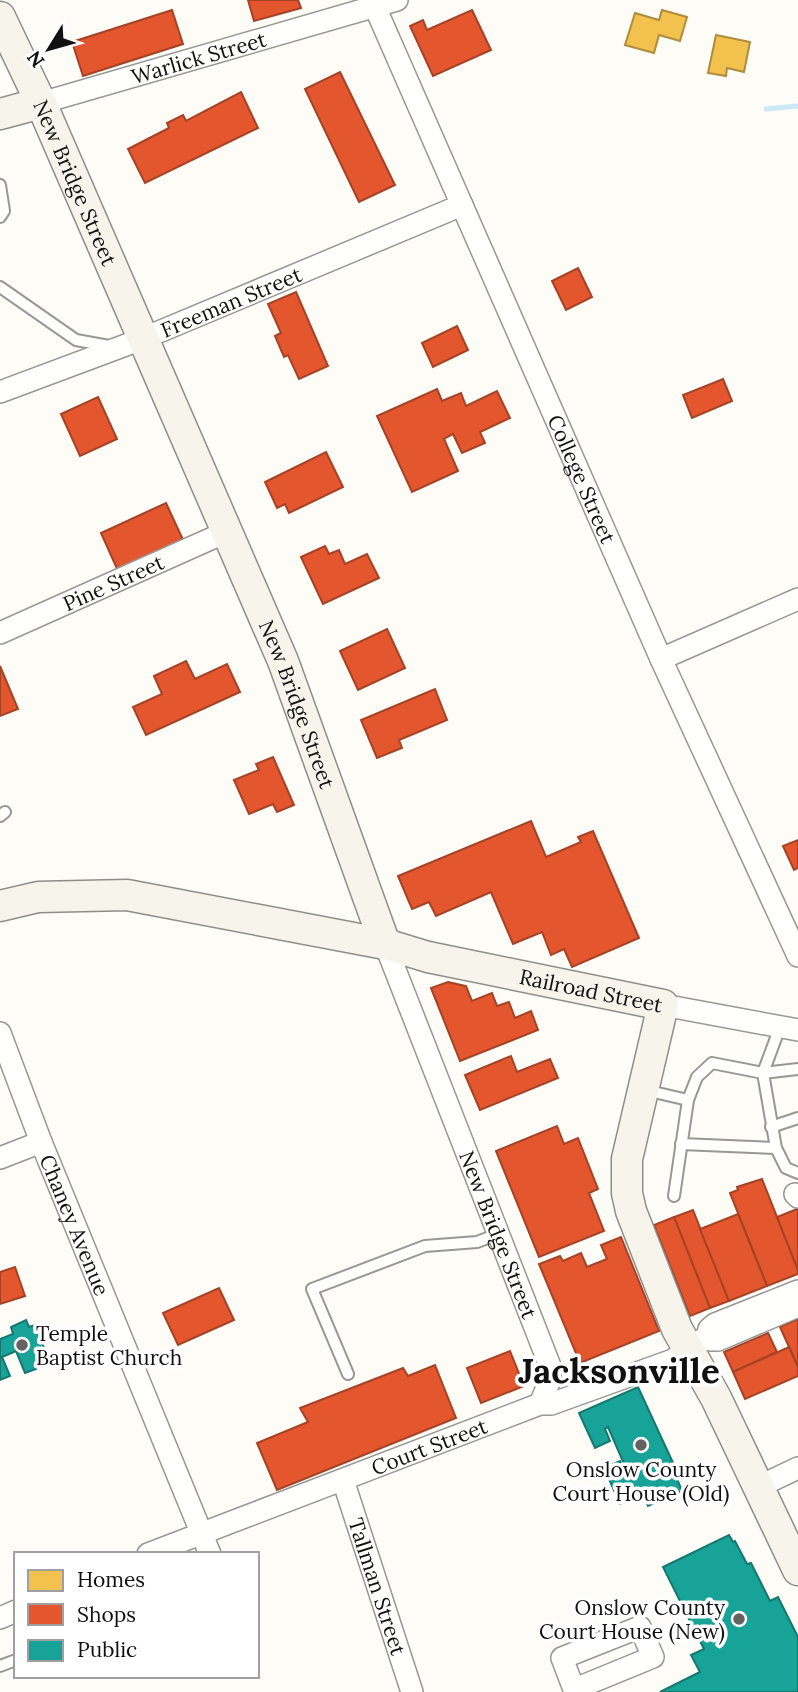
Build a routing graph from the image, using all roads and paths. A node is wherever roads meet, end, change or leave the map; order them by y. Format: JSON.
{"nodes":[{"id":1,"x":397,"y":0,"type":"edge"},
{"id":2,"x":373,"y":3,"type":"edge"},
{"id":3,"x":0,"y":18,"type":"edge"},
{"id":4,"x":41,"y":103,"type":"junction"},
{"id":5,"x":0,"y":114,"type":"edge"},
{"id":6,"x":0,"y":185,"type":"edge"},
{"id":7,"x":462,"y":205,"type":"junction"},
{"id":8,"x":0,"y":217,"type":"edge"},
{"id":9,"x":0,"y":287,"type":"edge"},
{"id":10,"x":133,"y":342,"type":"junction"},
{"id":11,"x":0,"y":393,"type":"edge"},
{"id":12,"x":226,"y":532,"type":"junction"},
{"id":13,"x":798,"y":599,"type":"edge"},
{"id":14,"x":0,"y":633,"type":"edge"},
{"id":15,"x":661,"y":659,"type":"junction"},
{"id":16,"x":0,"y":906,"type":"edge"},
{"id":17,"x":385,"y":944,"type":"junction"},
{"id":18,"x":798,"y":956,"type":"edge"},
{"id":19,"x":663,"y":1004,"type":"junction"},
{"id":20,"x":789,"y":1029,"type":"edge"},
{"id":21,"x":0,"y":1033,"type":"edge"},
{"id":22,"x":798,"y":1069,"type":"edge"},
{"id":23,"x":763,"y":1073,"type":"junction"},
{"id":24,"x":642,"y":1089,"type":"junction"},
{"id":25,"x":688,"y":1100,"type":"junction"},
{"id":26,"x":798,"y":1118,"type":"edge"},
{"id":27,"x":771,"y":1127,"type":"junction"},
{"id":28,"x":41,"y":1142,"type":"junction"},
{"id":29,"x":681,"y":1144,"type":"junction"},
{"id":30,"x":776,"y":1148,"type":"junction"},
{"id":31,"x":0,"y":1158,"type":"edge"},
{"id":32,"x":797,"y":1188,"type":"edge"},
{"id":33,"x":674,"y":1196,"type":"dead end"},
{"id":34,"x":498,"y":1234,"type":"junction"},
{"id":35,"x":790,"y":1302,"type":"edge"},
{"id":36,"x":697,"y":1343,"type":"junction"},
{"id":37,"x":348,"y":1374,"type":"dead end"},
{"id":38,"x":540,"y":1404,"type":"junction"},
{"id":39,"x":798,"y":1468,"type":"edge"},
{"id":40,"x":343,"y":1480,"type":"junction"},
{"id":41,"x":758,"y":1487,"type":"junction"},
{"id":42,"x":202,"y":1533,"type":"junction"},
{"id":43,"x":153,"y":1552,"type":"edge"},
{"id":44,"x":209,"y":1552,"type":"edge"},
{"id":45,"x":798,"y":1570,"type":"edge"},
{"id":46,"x":412,"y":1692,"type":"edge"}],
"edges":[{"from":1,"to":2,"type":"street","name":"Warlick Street"},
{"from":2,"to":4,"type":"street","name":"Warlick Street"},
{"from":2,"to":7,"type":"street","name":"College Street"},
{"from":3,"to":4,"type":"main road","name":"New Bridge Street"},
{"from":4,"to":5,"type":"main road","name":"Warlick Street"},
{"from":4,"to":10,"type":"main road","name":"New Bridge Street"},
{"from":6,"to":8,"type":"lane"},
{"from":7,"to":10,"type":"street","name":"Freeman Street"},
{"from":7,"to":15,"type":"street","name":"College Street"},
{"from":9,"to":10,"type":"lane"},
{"from":10,"to":11,"type":"street","name":"Freeman Street"},
{"from":10,"to":12,"type":"main road","name":"New Bridge Street"},
{"from":12,"to":14,"type":"street","name":"Pine Street"},
{"from":12,"to":17,"type":"main road","name":"New Bridge Street"},
{"from":13,"to":15,"type":"street"},
{"from":15,"to":18,"type":"street","name":"College Street"},
{"from":16,"to":17,"type":"main road","name":"Railroad Street"},
{"from":17,"to":19,"type":"main road","name":"Railroad Street"},
{"from":17,"to":34,"type":"street","name":"New Bridge Street"},
{"from":19,"to":20,"type":"street","name":"Railroad Street"},
{"from":19,"to":24,"type":"main road"},
{"from":20,"to":23,"type":"lane"},
{"from":21,"to":28,"type":"street","name":"Chaney Avenue"},
{"from":22,"to":23,"type":"lane"},
{"from":23,"to":25,"type":"lane"},
{"from":23,"to":27,"type":"lane"},
{"from":24,"to":25,"type":"lane"},
{"from":24,"to":36,"type":"main road"},
{"from":25,"to":29,"type":"lane"},
{"from":26,"to":27,"type":"lane"},
{"from":27,"to":30,"type":"lane"},
{"from":28,"to":31,"type":"street"},
{"from":28,"to":42,"type":"street","name":"Chaney Avenue"},
{"from":29,"to":30,"type":"lane"},
{"from":29,"to":33,"type":"lane"},
{"from":30,"to":32,"type":"lane"},
{"from":34,"to":37,"type":"lane"},
{"from":34,"to":38,"type":"street","name":"New Bridge Street"},
{"from":35,"to":36,"type":"street","name":"Court Street"},
{"from":36,"to":38,"type":"street","name":"Court Street"},
{"from":36,"to":41,"type":"main road"},
{"from":38,"to":40,"type":"street","name":"Court Street"},
{"from":39,"to":41,"type":"street"},
{"from":40,"to":42,"type":"street","name":"Court Street"},
{"from":40,"to":46,"type":"street","name":"Tallman Street"},
{"from":41,"to":45,"type":"main road"},
{"from":42,"to":43,"type":"street","name":"Court Street"},
{"from":42,"to":44,"type":"street","name":"Chaney Avenue"}]}
